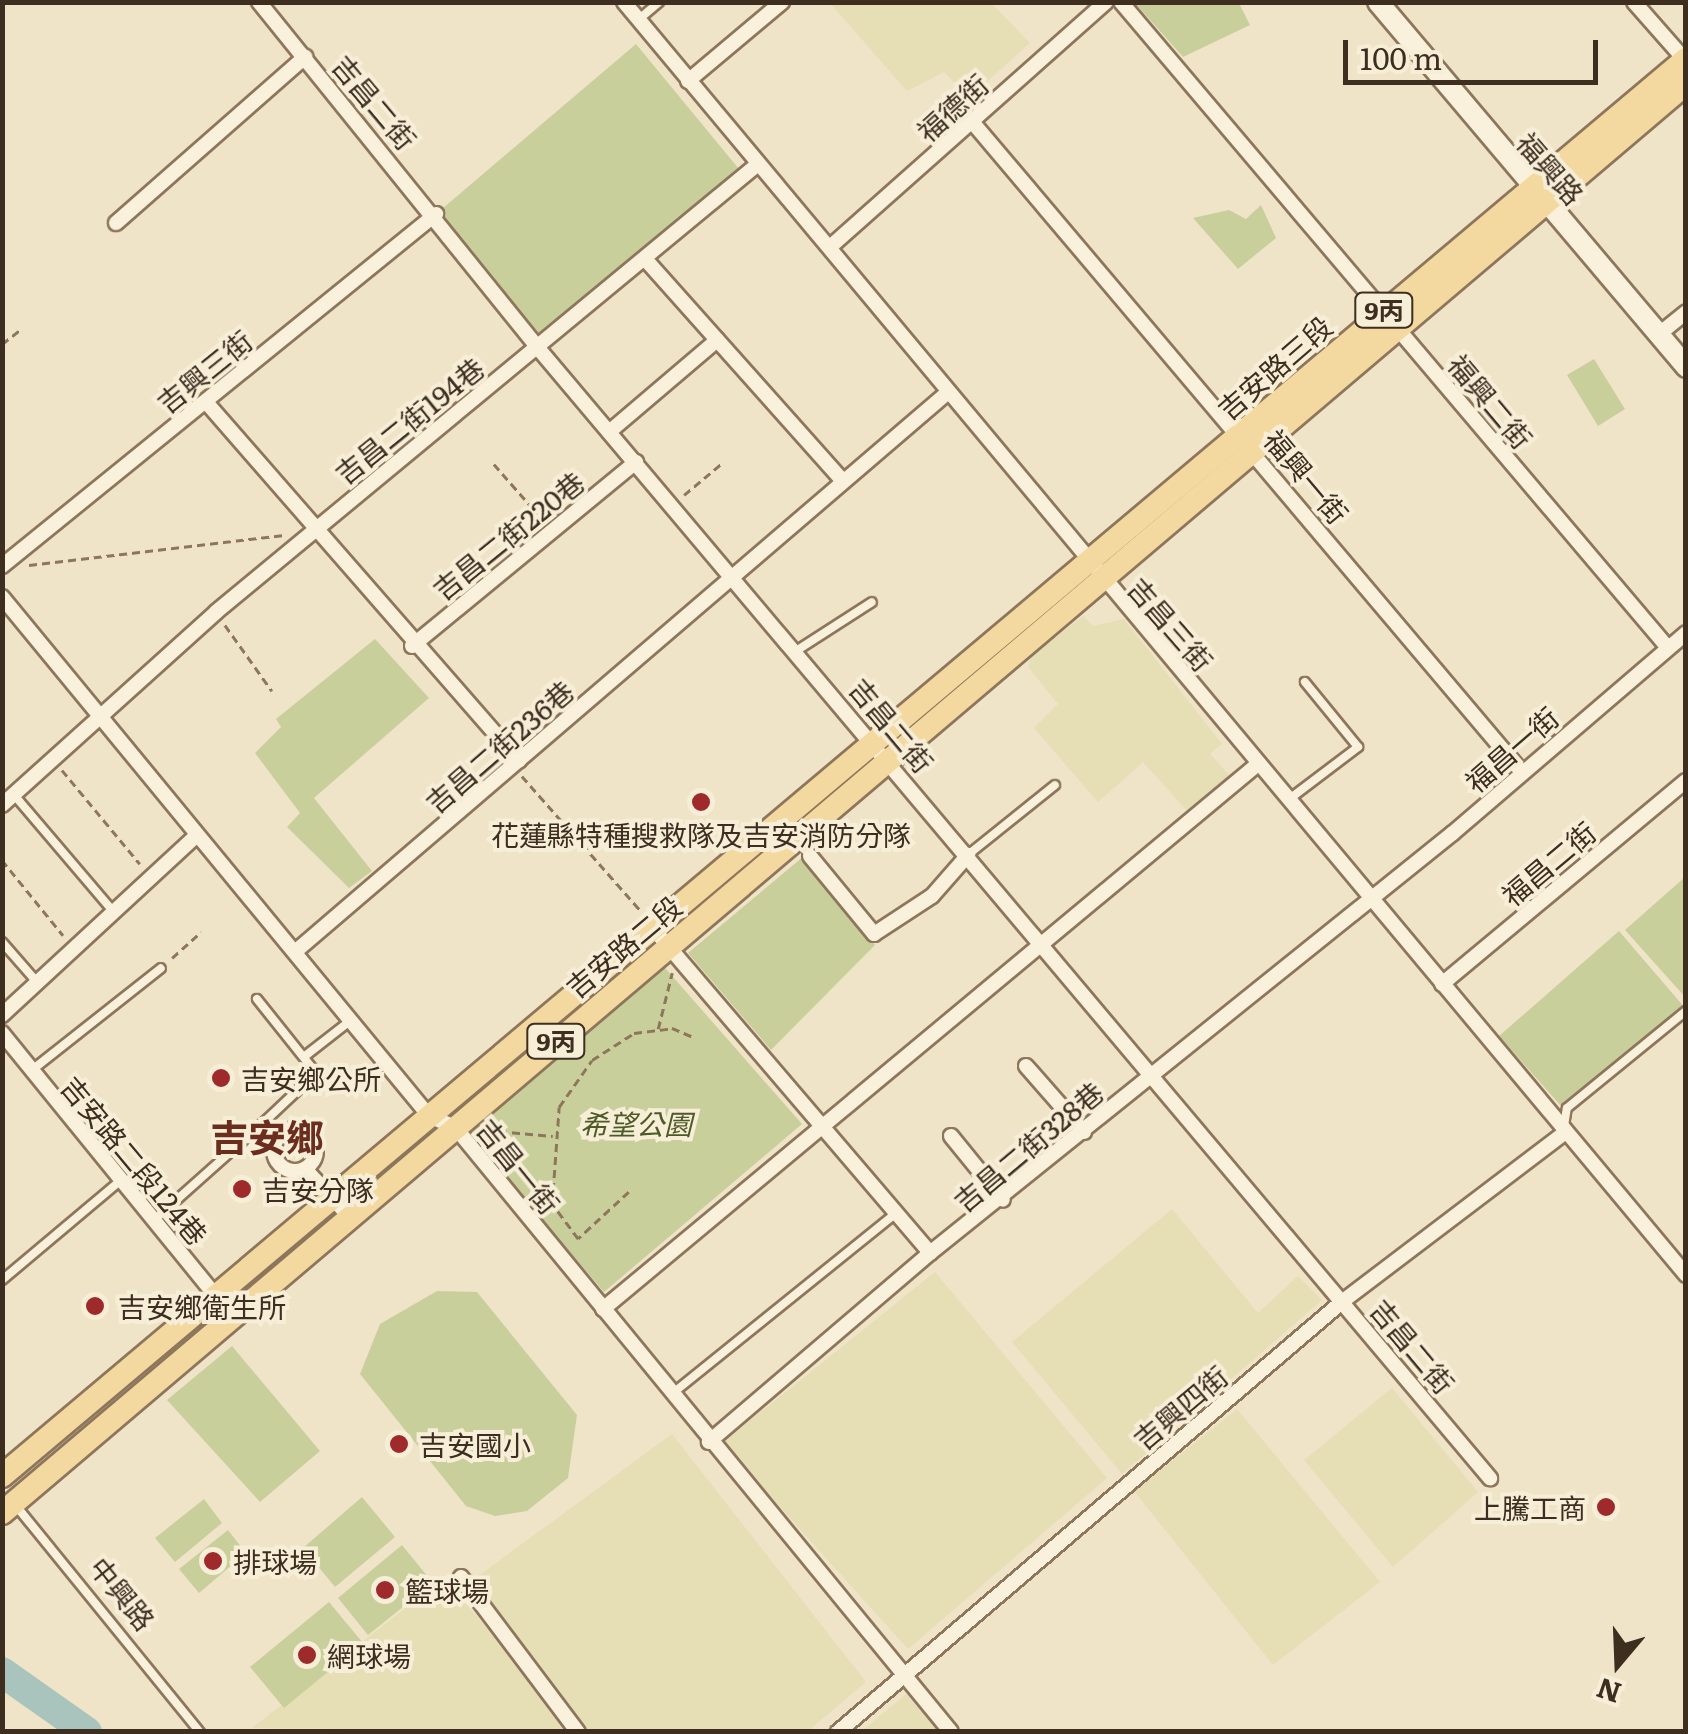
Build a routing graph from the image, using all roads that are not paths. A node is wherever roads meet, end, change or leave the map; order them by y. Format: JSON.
{"nodes":[{"id":1,"x":259,"y":2,"type":"edge"},
{"id":2,"x":624,"y":2,"type":"edge"},
{"id":3,"x":659,"y":2,"type":"edge"},
{"id":4,"x":782,"y":2,"type":"edge"},
{"id":5,"x":1106,"y":2,"type":"edge"},
{"id":6,"x":1121,"y":2,"type":"edge"},
{"id":7,"x":1378,"y":2,"type":"edge"},
{"id":8,"x":1634,"y":2,"type":"edge"},
{"id":9,"x":637,"y":20,"type":"junction"},
{"id":10,"x":305,"y":57,"type":"junction"},
{"id":11,"x":1685,"y":60,"type":"edge"},
{"id":12,"x":688,"y":80,"type":"junction"},
{"id":13,"x":1686,"y":84,"type":"edge"},
{"id":14,"x":974,"y":124,"type":"junction"},
{"id":15,"x":758,"y":164,"type":"junction"},
{"id":16,"x":1539,"y":197,"type":"junction"},
{"id":17,"x":436,"y":214,"type":"junction"},
{"id":18,"x":116,"y":223,"type":"dead end"},
{"id":19,"x":830,"y":247,"type":"junction"},
{"id":20,"x":646,"y":260,"type":"junction"},
{"id":21,"x":1382,"y":311,"type":"junction"},
{"id":22,"x":1686,"y":312,"type":"edge"},
{"id":23,"x":1398,"y":329,"type":"junction"},
{"id":24,"x":1658,"y":335,"type":"junction"},
{"id":25,"x":717,"y":340,"type":"junction"},
{"id":26,"x":538,"y":348,"type":"junction"},
{"id":27,"x":1686,"y":367,"type":"edge"},
{"id":28,"x":947,"y":393,"type":"junction"},
{"id":29,"x":206,"y":402,"type":"junction"},
{"id":30,"x":609,"y":432,"type":"junction"},
{"id":31,"x":1240,"y":436,"type":"junction"},
{"id":32,"x":1256,"y":455,"type":"junction"},
{"id":33,"x":636,"y":462,"type":"junction"},
{"id":34,"x":843,"y":481,"type":"junction"},
{"id":35,"x":312,"y":531,"type":"junction"},
{"id":36,"x":2,"y":566,"type":"edge"},
{"id":37,"x":732,"y":575,"type":"junction"},
{"id":38,"x":1096,"y":577,"type":"junction"},
{"id":39,"x":2,"y":596,"type":"edge"},
{"id":40,"x":872,"y":602,"type":"dead end"},
{"id":41,"x":1686,"y":634,"type":"edge"},
{"id":42,"x":412,"y":646,"type":"junction"},
{"id":43,"x":1668,"y":648,"type":"junction"},
{"id":44,"x":796,"y":652,"type":"junction"},
{"id":45,"x":1304,"y":682,"type":"dead end"},
{"id":46,"x":100,"y":716,"type":"junction"},
{"id":47,"x":875,"y":742,"type":"junction"},
{"id":48,"x":1259,"y":763,"type":"junction"},
{"id":49,"x":892,"y":764,"type":"junction"},
{"id":50,"x":518,"y":766,"type":"junction"},
{"id":51,"x":1521,"y":771,"type":"junction"},
{"id":52,"x":1686,"y":781,"type":"edge"},
{"id":53,"x":1055,"y":785,"type":"dead end"},
{"id":54,"x":9,"y":800,"type":"edge"},
{"id":55,"x":1288,"y":800,"type":"junction"},
{"id":56,"x":196,"y":836,"type":"junction"},
{"id":57,"x":968,"y":855,"type":"junction"},
{"id":58,"x":810,"y":856,"type":"dead end"},
{"id":59,"x":1368,"y":901,"type":"junction"},
{"id":60,"x":113,"y":911,"type":"junction"},
{"id":61,"x":652,"y":925,"type":"junction"},
{"id":62,"x":2,"y":942,"type":"edge"},
{"id":63,"x":1046,"y":946,"type":"junction"},
{"id":64,"x":296,"y":951,"type":"junction"},
{"id":65,"x":672,"y":952,"type":"junction"},
{"id":66,"x":161,"y":968,"type":"road end"},
{"id":67,"x":36,"y":981,"type":"junction"},
{"id":68,"x":1442,"y":984,"type":"junction"},
{"id":69,"x":257,"y":999,"type":"dead end"},
{"id":70,"x":1686,"y":1011,"type":"edge"},
{"id":71,"x":2,"y":1015,"type":"edge"},
{"id":72,"x":351,"y":1020,"type":"junction"},
{"id":73,"x":2,"y":1033,"type":"edge"},
{"id":74,"x":305,"y":1056,"type":"junction"},
{"id":75,"x":1026,"y":1066,"type":"dead end"},
{"id":76,"x":29,"y":1072,"type":"junction"},
{"id":77,"x":1154,"y":1072,"type":"junction"},
{"id":78,"x":430,"y":1116,"type":"junction"},
{"id":79,"x":263,"y":1124,"type":"junction"},
{"id":80,"x":823,"y":1126,"type":"junction"},
{"id":81,"x":455,"y":1127,"type":"junction"},
{"id":82,"x":1084,"y":1132,"type":"junction"},
{"id":83,"x":1562,"y":1135,"type":"junction"},
{"id":84,"x":951,"y":1136,"type":"dead end"},
{"id":85,"x":278,"y":1138,"type":"junction"},
{"id":86,"x":305,"y":1169,"type":"junction"},
{"id":87,"x":121,"y":1179,"type":"junction"},
{"id":88,"x":333,"y":1198,"type":"junction"},
{"id":89,"x":1003,"y":1200,"type":"junction"},
{"id":90,"x":896,"y":1214,"type":"junction"},
{"id":91,"x":349,"y":1216,"type":"junction"},
{"id":92,"x":154,"y":1220,"type":"junction"},
{"id":93,"x":930,"y":1253,"type":"junction"},
{"id":94,"x":1686,"y":1275,"type":"edge"},
{"id":95,"x":2,"y":1280,"type":"edge"},
{"id":96,"x":215,"y":1296,"type":"junction"},
{"id":97,"x":1343,"y":1301,"type":"junction"},
{"id":98,"x":603,"y":1308,"type":"junction"},
{"id":99,"x":233,"y":1317,"type":"junction"},
{"id":100,"x":672,"y":1394,"type":"junction"},
{"id":101,"x":709,"y":1442,"type":"junction"},
{"id":102,"x":2,"y":1476,"type":"edge"},
{"id":103,"x":1490,"y":1478,"type":"dead end"},
{"id":104,"x":6,"y":1502,"type":"edge"},
{"id":105,"x":461,"y":1578,"type":"dead end"},
{"id":106,"x":903,"y":1674,"type":"junction"},
{"id":107,"x":200,"y":1732,"type":"edge"},
{"id":108,"x":578,"y":1732,"type":"edge"},
{"id":109,"x":838,"y":1732,"type":"edge"},
{"id":110,"x":951,"y":1732,"type":"edge"}],
"edges":[{"from":1,"to":10,"type":"street","name":"吉昌二街"},
{"from":2,"to":9,"type":"street","name":"吉昌三街"},
{"from":3,"to":9,"type":"lane"},
{"from":4,"to":12,"type":"street"},
{"from":5,"to":14,"type":"street","name":"福德街"},
{"from":6,"to":21,"type":"street","name":"福興二街"},
{"from":7,"to":16,"type":"street","name":"福興路"},
{"from":8,"to":11,"type":"street"},
{"from":9,"to":12,"type":"street","name":"吉昌三街"},
{"from":10,"to":17,"type":"street","name":"吉昌二街"},
{"from":10,"to":18,"type":"street"},
{"from":11,"to":16,"type":"main road","name":"吉安路三段","number":"9丙"},
{"from":12,"to":15,"type":"street","name":"吉昌三街"},
{"from":13,"to":16,"type":"main road","name":"吉安路三段","number":"9丙"},
{"from":14,"to":19,"type":"street","name":"福德街"},
{"from":14,"to":31,"type":"street","name":"福興一街"},
{"from":15,"to":19,"type":"street","name":"吉昌三街"},
{"from":15,"to":20,"type":"street","name":"吉昌二街194巷"},
{"from":16,"to":21,"type":"main road","name":"吉安路三段","number":"9丙"},
{"from":16,"to":23,"type":"main road","name":"吉安路三段","number":"9丙"},
{"from":16,"to":24,"type":"street","name":"福興路"},
{"from":17,"to":26,"type":"street","name":"吉昌二街"},
{"from":17,"to":29,"type":"street","name":"吉興三街"},
{"from":19,"to":28,"type":"street","name":"吉昌三街"},
{"from":20,"to":25,"type":"street"},
{"from":20,"to":26,"type":"street","name":"吉昌二街194巷"},
{"from":21,"to":23,"type":"street","name":"福興二街"},
{"from":21,"to":31,"type":"main road","name":"吉安路三段","number":"9丙"},
{"from":22,"to":24,"type":"street"},
{"from":23,"to":32,"type":"main road","name":"吉安路三段","number":"9丙"},
{"from":23,"to":43,"type":"street","name":"福興二街"},
{"from":24,"to":27,"type":"street","name":"福興路"},
{"from":25,"to":30,"type":"street"},
{"from":25,"to":34,"type":"street"},
{"from":26,"to":30,"type":"street","name":"吉昌二街"},
{"from":26,"to":35,"type":"street","name":"吉昌二街194巷"},
{"from":28,"to":34,"type":"street","name":"吉昌二街236巷"},
{"from":28,"to":38,"type":"street","name":"吉昌三街"},
{"from":29,"to":35,"type":"street"},
{"from":29,"to":36,"type":"street","name":"吉興三街"},
{"from":30,"to":33,"type":"street","name":"吉昌二街"},
{"from":31,"to":32,"type":"street","name":"福興一街"},
{"from":31,"to":38,"type":"main road","name":"吉安路三段","number":"9丙"},
{"from":32,"to":38,"type":"main road","name":"吉安路三段","number":"9丙"},
{"from":32,"to":51,"type":"street","name":"福興一街"},
{"from":33,"to":37,"type":"street","name":"吉昌二街"},
{"from":33,"to":42,"type":"street","name":"吉昌二街220巷"},
{"from":34,"to":37,"type":"street","name":"吉昌二街236巷"},
{"from":35,"to":42,"type":"street"},
{"from":35,"to":46,"type":"street","name":"吉昌二街194巷"},
{"from":37,"to":44,"type":"street","name":"吉昌二街"},
{"from":37,"to":50,"type":"street","name":"吉昌二街236巷"},
{"from":38,"to":47,"type":"main road","name":"吉安路二段","number":"9丙"},
{"from":38,"to":48,"type":"street","name":"吉昌三街"},
{"from":38,"to":49,"type":"main road","name":"吉安路二段","number":"9丙"},
{"from":39,"to":46,"type":"street","name":"吉昌一街"},
{"from":40,"to":44,"type":"lane"},
{"from":41,"to":43,"type":"street","name":"福昌一街"},
{"from":42,"to":50,"type":"street"},
{"from":43,"to":51,"type":"street","name":"福昌一街"},
{"from":44,"to":47,"type":"street","name":"吉昌二街"},
{"from":45,"to":55,"type":"lane"},
{"from":46,"to":54,"type":"street","name":"吉昌二街194巷"},
{"from":46,"to":56,"type":"street","name":"吉昌一街"},
{"from":47,"to":49,"type":"street","name":"吉昌二街"},
{"from":47,"to":61,"type":"main road","name":"吉安路二段","number":"9丙"},
{"from":48,"to":55,"type":"street","name":"吉昌三街"},
{"from":48,"to":63,"type":"street"},
{"from":49,"to":57,"type":"street","name":"吉昌二街"},
{"from":49,"to":65,"type":"main road","name":"吉安路二段","number":"9丙"},
{"from":50,"to":64,"type":"street","name":"吉昌二街236巷"},
{"from":51,"to":59,"type":"street","name":"福昌一街"},
{"from":52,"to":68,"type":"street","name":"福昌二街"},
{"from":53,"to":57,"type":"lane"},
{"from":54,"to":60,"type":"lane"},
{"from":55,"to":59,"type":"street","name":"吉昌三街"},
{"from":56,"to":60,"type":"street"},
{"from":56,"to":64,"type":"street","name":"吉昌一街"},
{"from":57,"to":58,"type":"street"},
{"from":57,"to":63,"type":"street","name":"吉昌二街"},
{"from":59,"to":68,"type":"street","name":"吉昌三街"},
{"from":59,"to":77,"type":"street","name":"福昌一街"},
{"from":60,"to":67,"type":"street"},
{"from":61,"to":65,"type":"street"},
{"from":61,"to":78,"type":"main road","name":"吉安路二段","number":"9丙"},
{"from":62,"to":67,"type":"lane"},
{"from":63,"to":77,"type":"street","name":"吉昌二街"},
{"from":63,"to":80,"type":"street"},
{"from":64,"to":72,"type":"street","name":"吉昌一街"},
{"from":65,"to":80,"type":"street"},
{"from":65,"to":81,"type":"main road","name":"吉安路二段","number":"9丙"},
{"from":66,"to":76,"type":"lane"},
{"from":67,"to":71,"type":"street"},
{"from":68,"to":83,"type":"street","name":"吉昌三街"},
{"from":69,"to":74,"type":"lane"},
{"from":70,"to":83,"type":"lane"},
{"from":72,"to":74,"type":"lane"},
{"from":72,"to":78,"type":"street","name":"吉昌一街"},
{"from":73,"to":76,"type":"street","name":"吉安路二段124巷"},
{"from":74,"to":79,"type":"lane"},
{"from":75,"to":82,"type":"street"},
{"from":76,"to":87,"type":"street","name":"吉安路二段124巷"},
{"from":77,"to":82,"type":"street","name":"吉昌二街328巷"},
{"from":77,"to":97,"type":"street","name":"吉昌二街"},
{"from":78,"to":81,"type":"street","name":"吉昌一街"},
{"from":78,"to":88,"type":"main road","name":"吉安路二段","number":"9丙"},
{"from":79,"to":85,"type":"lane"},
{"from":79,"to":92,"type":"lane"},
{"from":80,"to":90,"type":"street"},
{"from":80,"to":98,"type":"street"},
{"from":81,"to":91,"type":"main road","name":"吉安路二段","number":"9丙"},
{"from":81,"to":98,"type":"street","name":"吉昌一街"},
{"from":82,"to":89,"type":"street","name":"吉昌二街328巷"},
{"from":83,"to":94,"type":"street","name":"吉昌三街"},
{"from":83,"to":97,"type":"street","name":"吉興四街"},
{"from":84,"to":89,"type":"street"},
{"from":85,"to":86,"type":"street"},
{"from":85,"to":86,"type":"street"},
{"from":86,"to":88,"type":"street"},
{"from":87,"to":92,"type":"street","name":"吉安路二段124巷"},
{"from":87,"to":95,"type":"lane"},
{"from":88,"to":91,"type":"street"},
{"from":88,"to":96,"type":"main road","name":"吉安路二段","number":"9丙"},
{"from":89,"to":93,"type":"street","name":"吉昌二街328巷"},
{"from":90,"to":93,"type":"street"},
{"from":90,"to":100,"type":"lane"},
{"from":91,"to":99,"type":"main road","name":"吉安路二段","number":"9丙"},
{"from":92,"to":96,"type":"street","name":"吉安路二段124巷"},
{"from":93,"to":101,"type":"street","name":"吉昌二街328巷"},
{"from":96,"to":99,"type":"street","name":"吉安路二段124巷"},
{"from":96,"to":102,"type":"main road","name":"吉安路二段","number":"9丙"},
{"from":97,"to":103,"type":"street","name":"吉昌二街"},
{"from":97,"to":106,"type":"street","name":"吉興四街"},
{"from":98,"to":100,"type":"street","name":"吉昌一街"},
{"from":99,"to":104,"type":"main road","name":"吉安路二段","number":"9丙"},
{"from":100,"to":101,"type":"street","name":"吉昌一街"},
{"from":101,"to":106,"type":"street","name":"吉昌一街"},
{"from":104,"to":107,"type":"lane","name":"中興路"},
{"from":105,"to":108,"type":"street"},
{"from":106,"to":109,"type":"street","name":"吉興四街"},
{"from":106,"to":110,"type":"street","name":"吉昌一街"}]}
